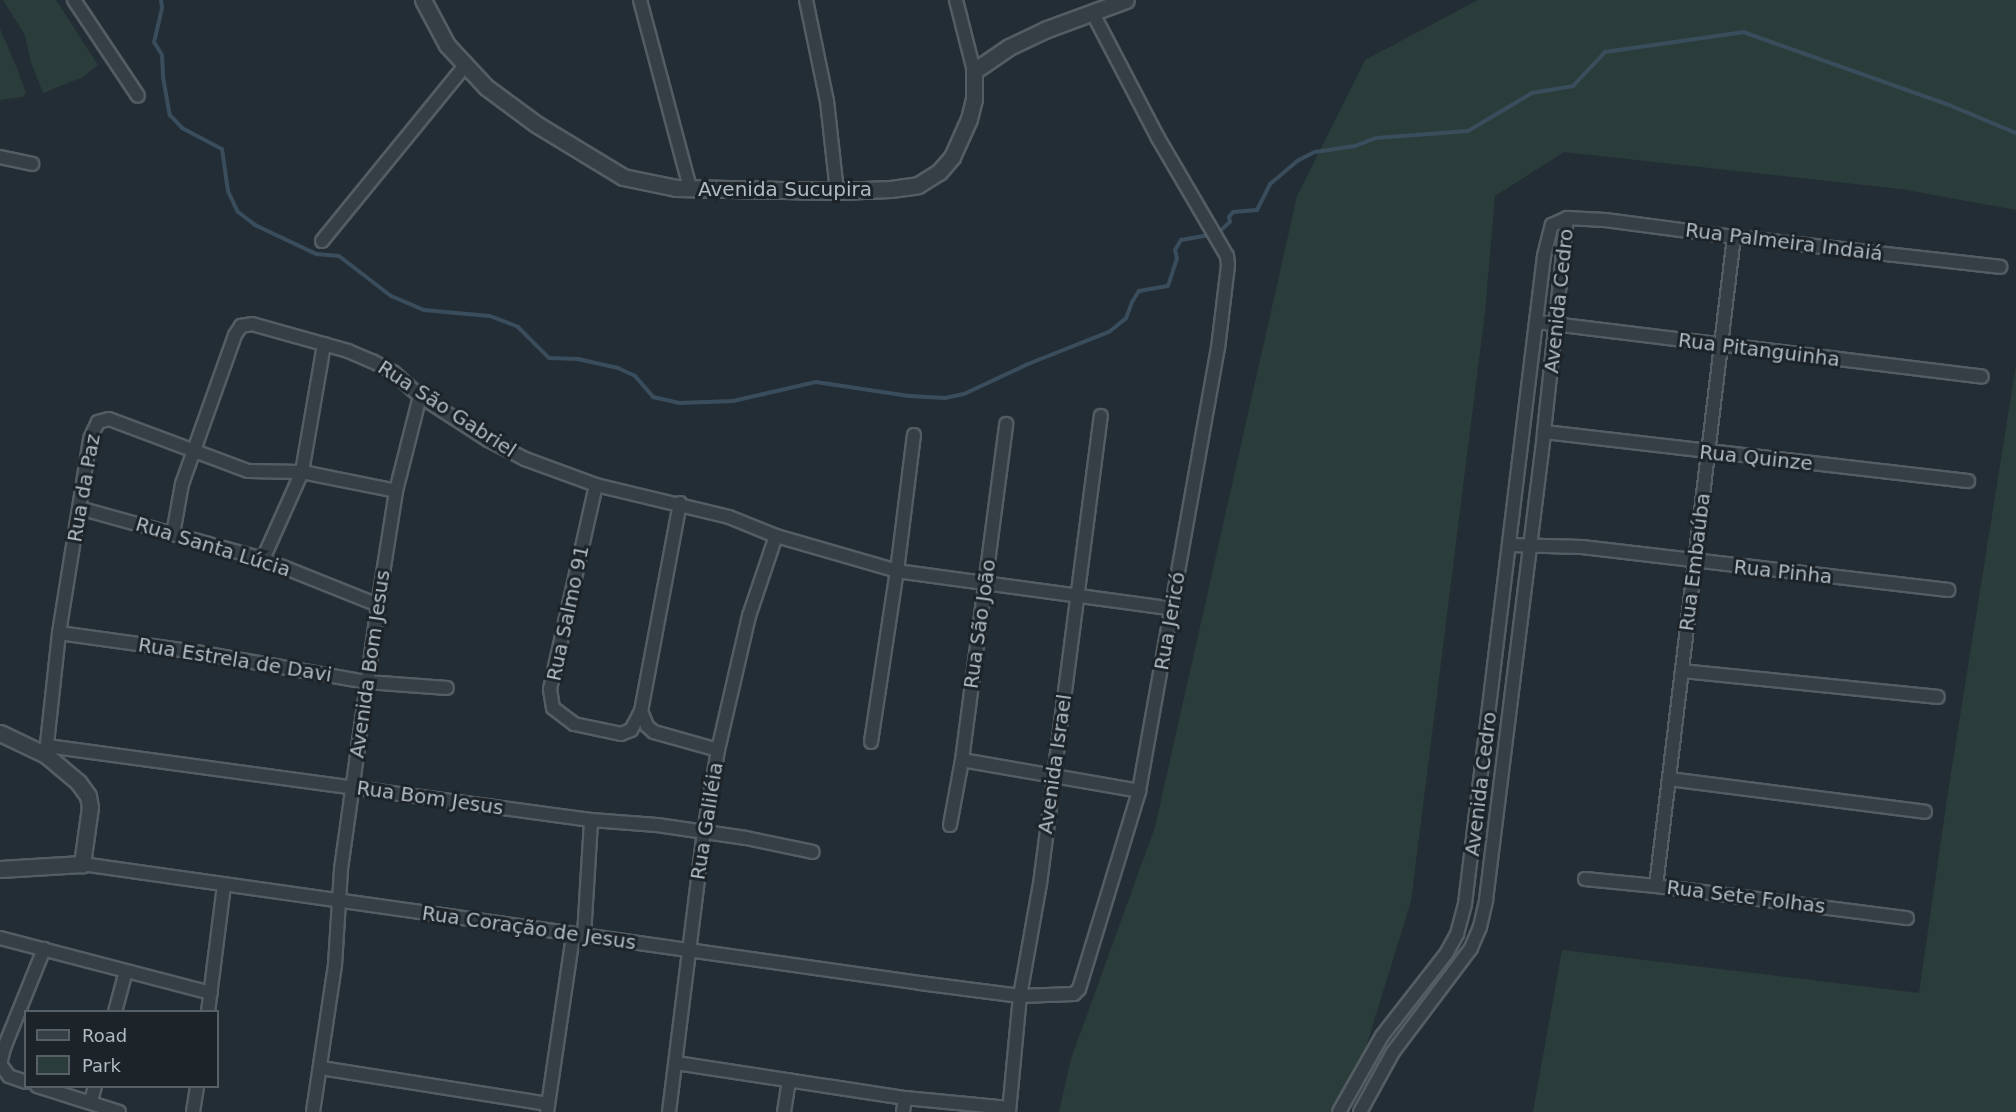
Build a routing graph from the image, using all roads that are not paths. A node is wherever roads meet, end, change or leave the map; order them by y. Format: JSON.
{"nodes":[{"id":1,"x":74,"y":0,"type":"edge"},
{"id":2,"x":423,"y":0,"type":"edge"},
{"id":3,"x":640,"y":0,"type":"edge"},
{"id":4,"x":806,"y":0,"type":"edge"},
{"id":5,"x":956,"y":0,"type":"edge"},
{"id":6,"x":1126,"y":0,"type":"edge"},
{"id":7,"x":1092,"y":12,"type":"junction"},
{"id":8,"x":464,"y":67,"type":"junction"},
{"id":9,"x":974,"y":71,"type":"junction"},
{"id":10,"x":138,"y":96,"type":"dead end"},
{"id":11,"x":0,"y":157,"type":"edge"},
{"id":12,"x":32,"y":164,"type":"dead end"},
{"id":13,"x":690,"y":188,"type":"junction"},
{"id":14,"x":837,"y":191,"type":"junction"},
{"id":15,"x":1568,"y":218,"type":"junction"},
{"id":16,"x":1734,"y":237,"type":"junction"},
{"id":17,"x":322,"y":241,"type":"dead end"},
{"id":18,"x":2000,"y":267,"type":"dead end"},
{"id":19,"x":1537,"y":322,"type":"junction"},
{"id":20,"x":1557,"y":324,"type":"junction"},
{"id":21,"x":324,"y":345,"type":"junction"},
{"id":22,"x":1721,"y":346,"type":"junction"},
{"id":23,"x":1982,"y":377,"type":"dead end"},
{"id":24,"x":420,"y":396,"type":"junction"},
{"id":25,"x":1101,"y":416,"type":"dead end"},
{"id":26,"x":1006,"y":424,"type":"dead end"},
{"id":27,"x":1544,"y":432,"type":"junction"},
{"id":28,"x":914,"y":435,"type":"dead end"},
{"id":29,"x":194,"y":451,"type":"junction"},
{"id":30,"x":1710,"y":453,"type":"junction"},
{"id":31,"x":302,"y":472,"type":"junction"},
{"id":32,"x":1968,"y":481,"type":"dead end"},
{"id":33,"x":596,"y":485,"type":"junction"},
{"id":34,"x":396,"y":491,"type":"junction"},
{"id":35,"x":680,"y":503,"type":"junction"},
{"id":36,"x":79,"y":508,"type":"junction"},
{"id":37,"x":173,"y":534,"type":"junction"},
{"id":38,"x":776,"y":536,"type":"junction"},
{"id":39,"x":1510,"y":545,"type":"junction"},
{"id":40,"x":1529,"y":546,"type":"junction"},
{"id":41,"x":263,"y":559,"type":"junction"},
{"id":42,"x":1694,"y":562,"type":"junction"},
{"id":43,"x":897,"y":571,"type":"junction"},
{"id":44,"x":986,"y":582,"type":"junction"},
{"id":45,"x":1948,"y":590,"type":"dead end"},
{"id":46,"x":1077,"y":596,"type":"junction"},
{"id":47,"x":378,"y":605,"type":"junction"},
{"id":48,"x":1173,"y":609,"type":"junction"},
{"id":49,"x":59,"y":633,"type":"junction"},
{"id":50,"x":1682,"y":671,"type":"junction"},
{"id":51,"x":367,"y":682,"type":"junction"},
{"id":52,"x":447,"y":688,"type":"dead end"},
{"id":53,"x":1938,"y":697,"type":"dead end"},
{"id":54,"x":641,"y":711,"type":"junction"},
{"id":55,"x":0,"y":733,"type":"edge"},
{"id":56,"x":871,"y":742,"type":"dead end"},
{"id":57,"x":718,"y":750,"type":"junction"},
{"id":58,"x":46,"y":751,"type":"junction"},
{"id":59,"x":962,"y":760,"type":"junction"},
{"id":60,"x":1052,"y":776,"type":"junction"},
{"id":61,"x":1669,"y":779,"type":"junction"},
{"id":62,"x":352,"y":786,"type":"junction"},
{"id":63,"x":1139,"y":791,"type":"junction"},
{"id":64,"x":1479,"y":800,"type":"junction"},
{"id":65,"x":1498,"y":802,"type":"junction"},
{"id":66,"x":1925,"y":812,"type":"dead end"},
{"id":67,"x":591,"y":820,"type":"junction"},
{"id":68,"x":950,"y":825,"type":"dead end"},
{"id":69,"x":704,"y":832,"type":"junction"},
{"id":70,"x":813,"y":852,"type":"dead end"},
{"id":71,"x":82,"y":864,"type":"junction"},
{"id":72,"x":0,"y":869,"type":"edge"},
{"id":73,"x":1585,"y":879,"type":"dead end"},
{"id":74,"x":225,"y":885,"type":"junction"},
{"id":75,"x":1656,"y":886,"type":"junction"},
{"id":76,"x":341,"y":902,"type":"junction"},
{"id":77,"x":1907,"y":918,"type":"dead end"},
{"id":78,"x":578,"y":935,"type":"junction"},
{"id":79,"x":0,"y":938,"type":"edge"},
{"id":80,"x":44,"y":949,"type":"junction"},
{"id":81,"x":689,"y":950,"type":"junction"},
{"id":82,"x":126,"y":971,"type":"junction"},
{"id":83,"x":211,"y":993,"type":"junction"},
{"id":84,"x":1020,"y":996,"type":"junction"},
{"id":85,"x":1058,"y":997,"type":"joint"},
{"id":86,"x":115,"y":1010,"type":"edge"},
{"id":87,"x":208,"y":1010,"type":"edge"},
{"id":88,"x":1396,"y":1017,"type":"junction"},
{"id":89,"x":1409,"y":1028,"type":"junction"},
{"id":90,"x":676,"y":1063,"type":"junction"},
{"id":91,"x":321,"y":1068,"type":"junction"},
{"id":92,"x":789,"y":1080,"type":"junction"},
{"id":93,"x":24,"y":1082,"type":"edge"},
{"id":94,"x":44,"y":1088,"type":"edge"},
{"id":95,"x":94,"y":1088,"type":"edge"},
{"id":96,"x":197,"y":1088,"type":"edge"},
{"id":97,"x":905,"y":1098,"type":"junction"},
{"id":98,"x":91,"y":1101,"type":"junction"},
{"id":99,"x":547,"y":1108,"type":"edge"},
{"id":100,"x":1009,"y":1110,"type":"edge"},
{"id":101,"x":119,"y":1112,"type":"edge"},
{"id":102,"x":193,"y":1112,"type":"edge"},
{"id":103,"x":314,"y":1112,"type":"edge"},
{"id":104,"x":669,"y":1112,"type":"edge"},
{"id":105,"x":784,"y":1112,"type":"edge"},
{"id":106,"x":903,"y":1112,"type":"edge"},
{"id":107,"x":1339,"y":1112,"type":"edge"},
{"id":108,"x":1360,"y":1112,"type":"edge"}],
"edges":[{"from":1,"to":10,"type":"street"},
{"from":2,"to":8,"type":"street","name":"Avenida Sucupira"},
{"from":3,"to":13,"type":"street"},
{"from":4,"to":14,"type":"street"},
{"from":5,"to":9,"type":"street"},
{"from":6,"to":7,"type":"street"},
{"from":7,"to":9,"type":"street"},
{"from":7,"to":48,"type":"street","name":"Rua Jericó"},
{"from":8,"to":13,"type":"street","name":"Avenida Sucupira"},
{"from":8,"to":17,"type":"street"},
{"from":9,"to":14,"type":"street","name":"Avenida Sucupira"},
{"from":11,"to":12,"type":"street"},
{"from":13,"to":14,"type":"street","name":"Avenida Sucupira"},
{"from":15,"to":16,"type":"street","name":"Rua Palmeira Indaiá"},
{"from":15,"to":19,"type":"street","name":"Avenida Cedro"},
{"from":15,"to":20,"type":"street","name":"Avenida Cedro"},
{"from":16,"to":18,"type":"street","name":"Rua Palmeira Indaiá"},
{"from":16,"to":22,"type":"street","name":"Rua Embaúba"},
{"from":19,"to":20,"type":"street","name":"Rua Pitanguinha"},
{"from":19,"to":39,"type":"street","name":"Avenida Cedro"},
{"from":20,"to":22,"type":"street","name":"Rua Pitanguinha"},
{"from":20,"to":27,"type":"street","name":"Avenida Cedro"},
{"from":21,"to":24,"type":"street","name":"Rua São Gabriel"},
{"from":21,"to":29,"type":"street","name":"Rua São Gabriel"},
{"from":21,"to":31,"type":"street"},
{"from":22,"to":23,"type":"street","name":"Rua Pitanguinha"},
{"from":22,"to":30,"type":"street","name":"Rua Embaúba"},
{"from":24,"to":33,"type":"street","name":"Rua São Gabriel"},
{"from":24,"to":34,"type":"street","name":"Avenida Bom Jesus"},
{"from":25,"to":46,"type":"street","name":"Avenida Israel"},
{"from":26,"to":44,"type":"street","name":"Rua São João"},
{"from":27,"to":30,"type":"street","name":"Rua Quinze"},
{"from":27,"to":40,"type":"street","name":"Avenida Cedro"},
{"from":28,"to":43,"type":"street"},
{"from":29,"to":31,"type":"street","name":"Rua da Paz"},
{"from":29,"to":36,"type":"street","name":"Rua da Paz"},
{"from":29,"to":37,"type":"street"},
{"from":30,"to":32,"type":"street","name":"Rua Quinze"},
{"from":30,"to":42,"type":"street","name":"Rua Embaúba"},
{"from":31,"to":34,"type":"street","name":"Rua da Paz"},
{"from":31,"to":41,"type":"street"},
{"from":33,"to":35,"type":"street","name":"Rua São Gabriel"},
{"from":33,"to":54,"type":"street","name":"Rua Salmo 91"},
{"from":34,"to":47,"type":"street","name":"Avenida Bom Jesus"},
{"from":35,"to":38,"type":"street","name":"Rua São Gabriel"},
{"from":35,"to":54,"type":"street"},
{"from":36,"to":37,"type":"street","name":"Rua Santa Lúcia"},
{"from":36,"to":49,"type":"street","name":"Rua da Paz"},
{"from":37,"to":41,"type":"street","name":"Rua Santa Lúcia"},
{"from":38,"to":43,"type":"street","name":"Rua São Gabriel"},
{"from":38,"to":57,"type":"street","name":"Rua Galiléia"},
{"from":39,"to":40,"type":"street","name":"Rua Pinha"},
{"from":39,"to":64,"type":"street","name":"Avenida Cedro"},
{"from":40,"to":42,"type":"street","name":"Rua Pinha"},
{"from":40,"to":65,"type":"street","name":"Avenida Cedro"},
{"from":41,"to":47,"type":"street","name":"Rua Santa Lúcia"},
{"from":42,"to":45,"type":"street","name":"Rua Pinha"},
{"from":42,"to":50,"type":"street","name":"Rua Embaúba"},
{"from":43,"to":44,"type":"street","name":"Rua São Gabriel"},
{"from":43,"to":56,"type":"street"},
{"from":44,"to":46,"type":"street","name":"Rua São Gabriel"},
{"from":44,"to":59,"type":"street","name":"Rua São João"},
{"from":46,"to":48,"type":"street","name":"Rua São Gabriel"},
{"from":46,"to":60,"type":"street","name":"Avenida Israel"},
{"from":47,"to":51,"type":"street","name":"Avenida Bom Jesus"},
{"from":48,"to":63,"type":"street","name":"Rua Jericó"},
{"from":49,"to":51,"type":"street","name":"Rua Estrela de Davi"},
{"from":49,"to":58,"type":"street","name":"Rua da Paz"},
{"from":50,"to":53,"type":"street"},
{"from":50,"to":61,"type":"street","name":"Rua Embaúba"},
{"from":51,"to":52,"type":"street","name":"Rua Estrela de Davi"},
{"from":51,"to":62,"type":"street","name":"Avenida Bom Jesus"},
{"from":54,"to":57,"type":"street"},
{"from":55,"to":58,"type":"street"},
{"from":57,"to":69,"type":"street","name":"Rua Galiléia"},
{"from":58,"to":62,"type":"street","name":"Rua Bom Jesus"},
{"from":58,"to":71,"type":"street"},
{"from":59,"to":60,"type":"street"},
{"from":59,"to":68,"type":"street","name":"Rua São João"},
{"from":60,"to":63,"type":"street"},
{"from":60,"to":84,"type":"street","name":"Avenida Israel"},
{"from":61,"to":66,"type":"street"},
{"from":61,"to":75,"type":"street","name":"Rua Embaúba"},
{"from":62,"to":67,"type":"street","name":"Rua Bom Jesus"},
{"from":62,"to":76,"type":"street","name":"Avenida Bom Jesus"},
{"from":63,"to":85,"type":"street","name":"Rua Jericó"},
{"from":64,"to":65,"type":"street"},
{"from":64,"to":88,"type":"street","name":"Avenida Cedro"},
{"from":65,"to":89,"type":"street","name":"Avenida Cedro"},
{"from":67,"to":69,"type":"street","name":"Rua Bom Jesus"},
{"from":67,"to":78,"type":"street"},
{"from":69,"to":70,"type":"street","name":"Rua Bom Jesus"},
{"from":69,"to":81,"type":"street","name":"Rua Galiléia"},
{"from":71,"to":72,"type":"street","name":"Rua Coração de Jesus"},
{"from":71,"to":74,"type":"street","name":"Rua Coração de Jesus"},
{"from":73,"to":75,"type":"street","name":"Rua Sete Folhas"},
{"from":74,"to":76,"type":"street","name":"Rua Coração de Jesus"},
{"from":74,"to":83,"type":"street"},
{"from":75,"to":77,"type":"street","name":"Rua Sete Folhas"},
{"from":76,"to":78,"type":"street","name":"Rua Coração de Jesus"},
{"from":76,"to":91,"type":"street","name":"Avenida Bom Jesus"},
{"from":78,"to":81,"type":"street","name":"Rua Coração de Jesus"},
{"from":78,"to":99,"type":"street"},
{"from":79,"to":80,"type":"street"},
{"from":80,"to":82,"type":"street"},
{"from":80,"to":93,"type":"street"},
{"from":81,"to":84,"type":"street","name":"Rua Coração de Jesus"},
{"from":81,"to":90,"type":"street","name":"Rua Galiléia"},
{"from":82,"to":83,"type":"street"},
{"from":82,"to":86,"type":"street"},
{"from":83,"to":87,"type":"street"},
{"from":84,"to":85,"type":"street","name":"Rua Coração de Jesus"},
{"from":84,"to":100,"type":"street","name":"Avenida Israel"},
{"from":88,"to":89,"type":"street"},
{"from":88,"to":107,"type":"street","name":"Avenida Cedro"},
{"from":89,"to":108,"type":"street","name":"Avenida Cedro"},
{"from":90,"to":92,"type":"street"},
{"from":90,"to":104,"type":"street","name":"Rua Galiléia"},
{"from":91,"to":99,"type":"street"},
{"from":91,"to":103,"type":"street","name":"Avenida Bom Jesus"},
{"from":92,"to":97,"type":"street"},
{"from":92,"to":105,"type":"street"},
{"from":94,"to":98,"type":"street"},
{"from":95,"to":98,"type":"street"},
{"from":96,"to":102,"type":"street"},
{"from":97,"to":100,"type":"street"},
{"from":97,"to":106,"type":"street"},
{"from":98,"to":101,"type":"street"}]}
